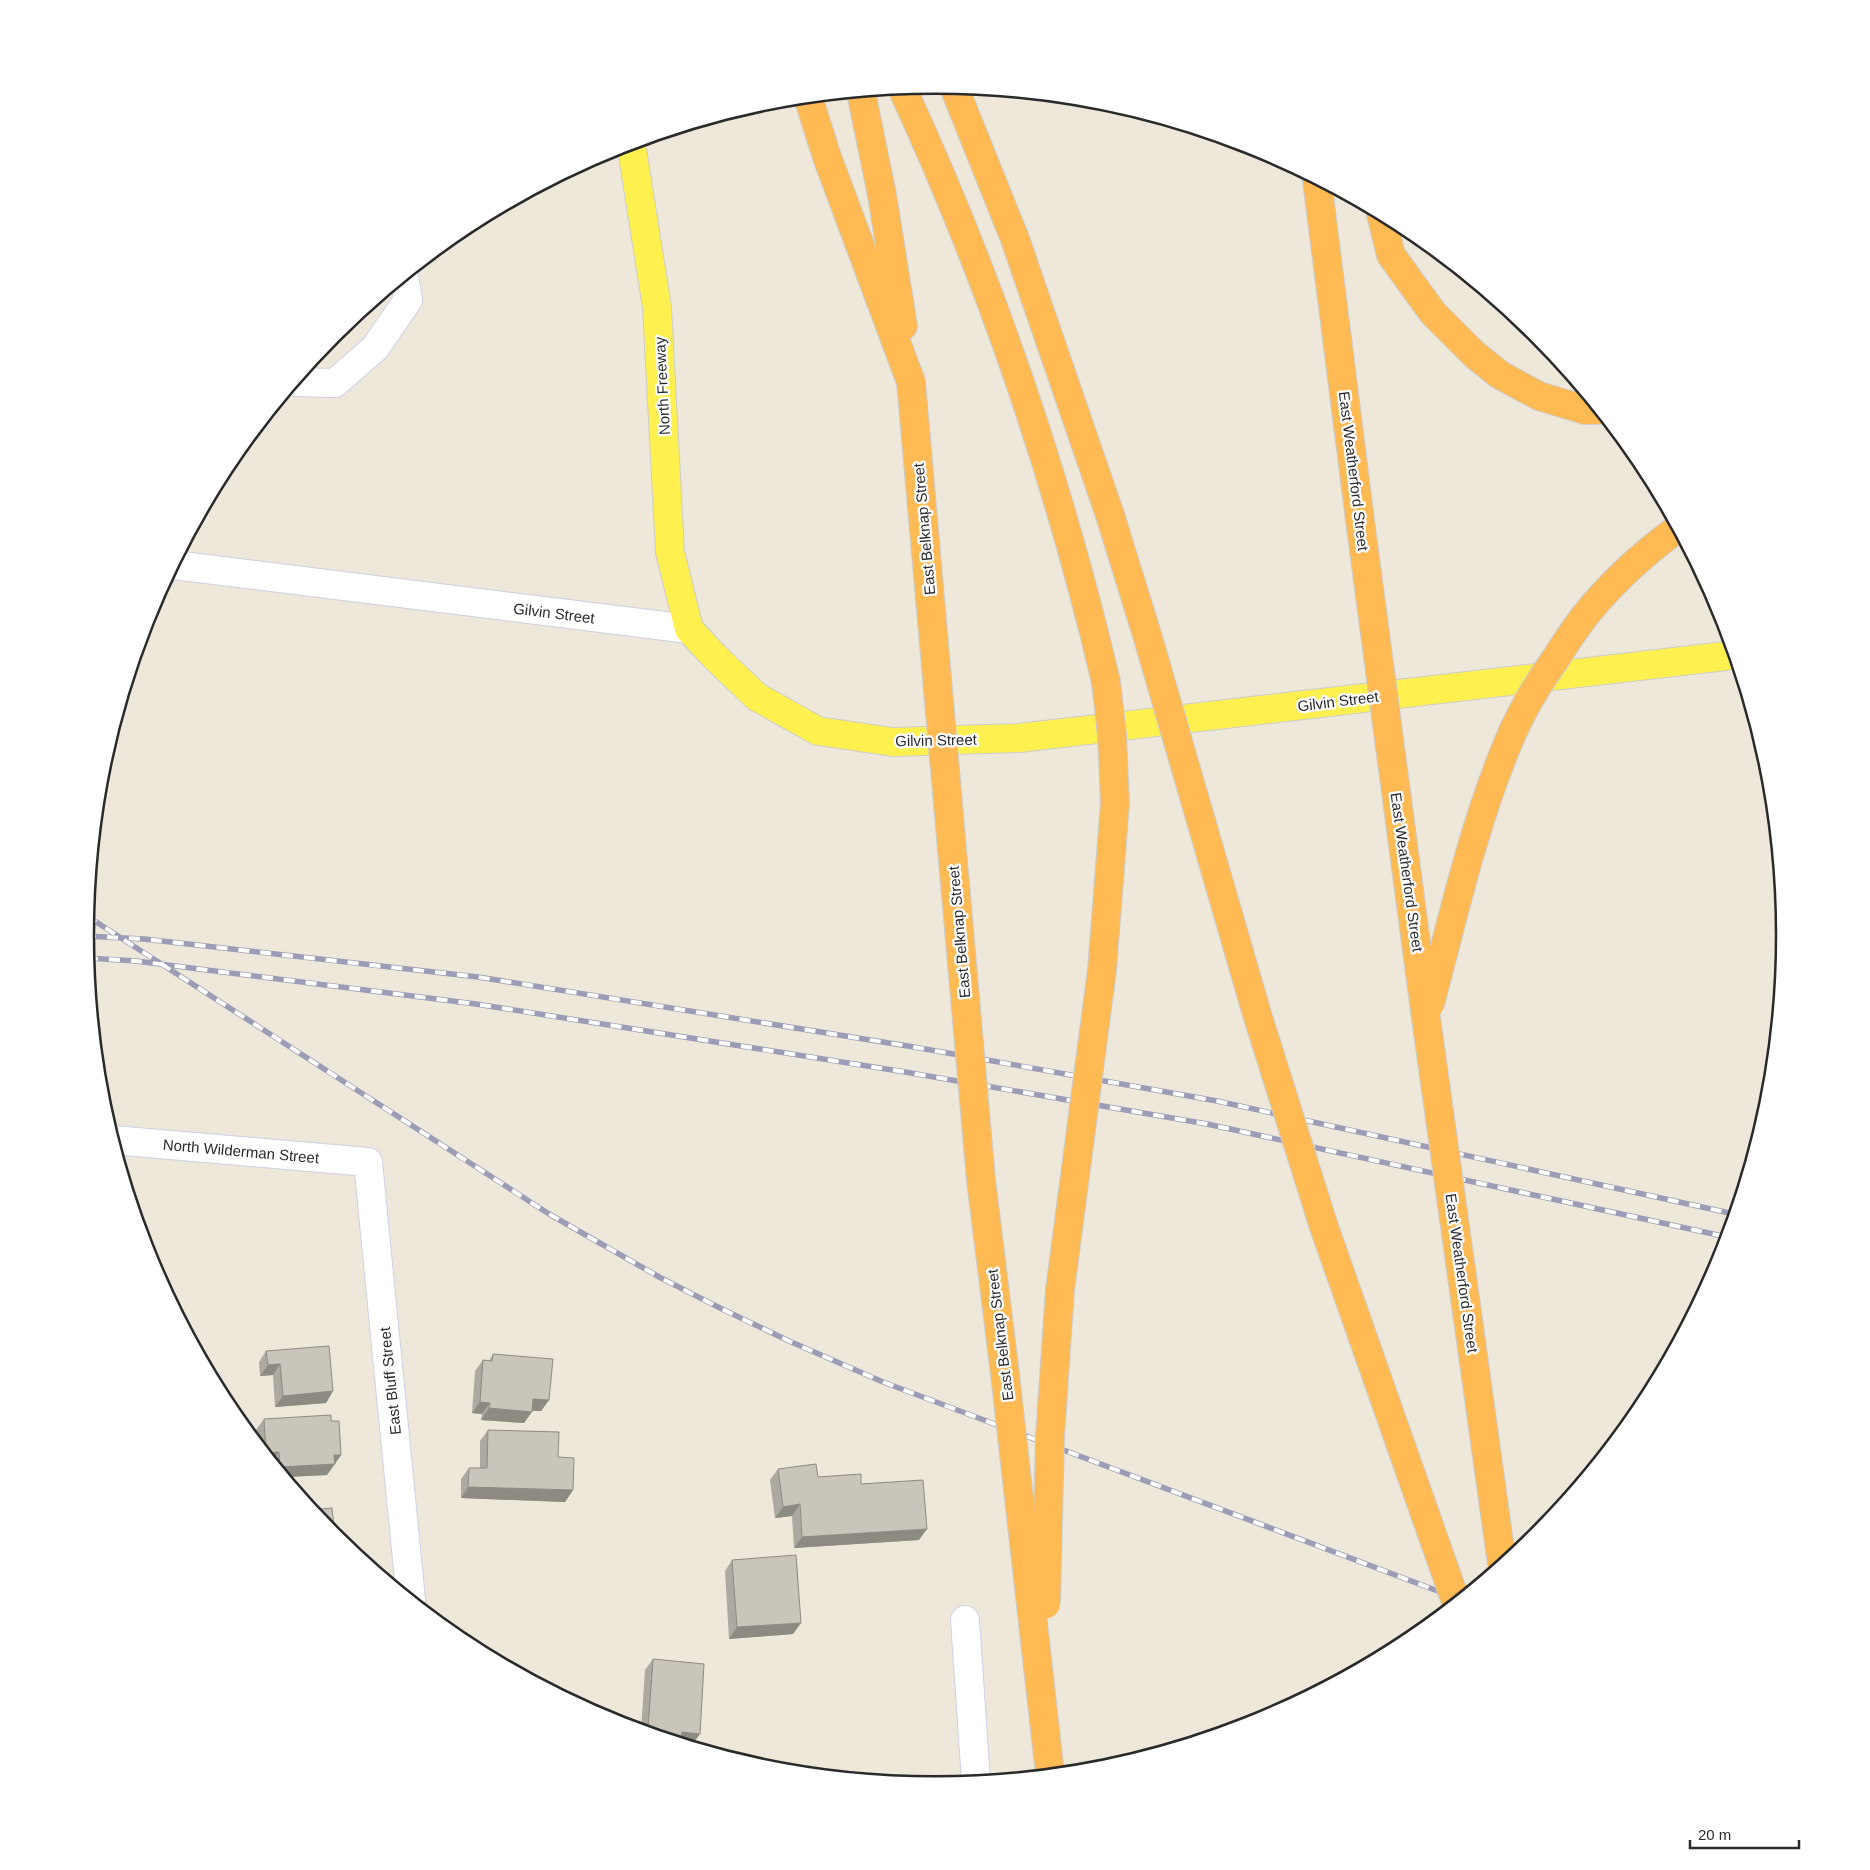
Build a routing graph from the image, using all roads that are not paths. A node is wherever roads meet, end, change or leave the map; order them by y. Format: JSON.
{"nodes":[{"id":1,"x":905,"y":95,"type":"edge"},
{"id":2,"x":957,"y":95,"type":"edge"},
{"id":3,"x":863,"y":98,"type":"edge"},
{"id":4,"x":810,"y":104,"type":"edge"},
{"id":5,"x":632,"y":151,"type":"edge"},
{"id":6,"x":1318,"y":187,"type":"edge"},
{"id":7,"x":1383,"y":224,"type":"edge"},
{"id":8,"x":405,"y":283,"type":"edge"},
{"id":9,"x":301,"y":382,"type":"edge"},
{"id":10,"x":912,"y":382,"type":"junction"},
{"id":11,"x":1591,"y":410,"type":"edge"},
{"id":12,"x":1673,"y":532,"type":"edge"},
{"id":13,"x":180,"y":566,"type":"edge"},
{"id":14,"x":689,"y":630,"type":"junction"},
{"id":15,"x":1728,"y":656,"type":"edge"},
{"id":16,"x":1426,"y":1018,"type":"junction"},
{"id":17,"x":119,"y":1141,"type":"edge"},
{"id":18,"x":368,"y":1162,"type":"joint"},
{"id":19,"x":1501,"y":1557,"type":"edge"},
{"id":20,"x":410,"y":1592,"type":"edge"},
{"id":21,"x":1454,"y":1596,"type":"edge"},
{"id":22,"x":965,"y":1620,"type":"dead end"},
{"id":23,"x":1050,"y":1768,"type":"edge"},
{"id":24,"x":1050,"y":1768,"type":"edge"},
{"id":25,"x":976,"y":1775,"type":"edge"}],
"edges":[{"from":1,"to":23,"type":"highway","bridge":true},
{"from":2,"to":21,"type":"highway","bridge":true},
{"from":3,"to":10,"type":"highway","name":"East Belknap Street"},
{"from":4,"to":10,"type":"highway"},
{"from":5,"to":14,"type":"main road","name":"North Freeway"},
{"from":6,"to":16,"type":"highway","name":"East Weatherford Street","bridge":true},
{"from":7,"to":11,"type":"highway"},
{"from":8,"to":9,"type":"street"},
{"from":10,"to":24,"type":"highway","name":"East Belknap Street","bridge":true},
{"from":12,"to":16,"type":"highway","bridge":true},
{"from":13,"to":14,"type":"street","name":"Gilvin Street"},
{"from":14,"to":15,"type":"main road","name":"Gilvin Street"},
{"from":16,"to":19,"type":"highway","name":"East Weatherford Street","bridge":true},
{"from":17,"to":18,"type":"street","name":"North Wilderman Street"},
{"from":18,"to":20,"type":"street","name":"East Bluff Street"},
{"from":22,"to":25,"type":"street"}]}
